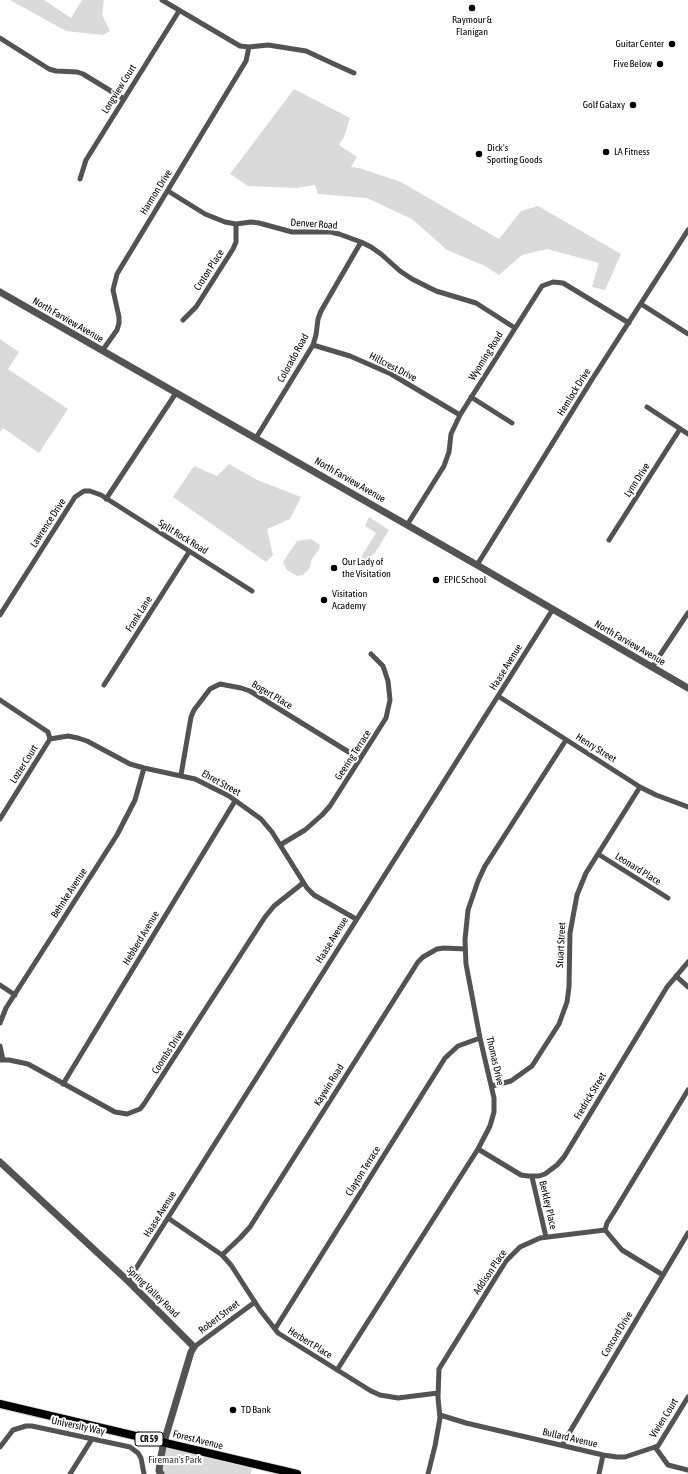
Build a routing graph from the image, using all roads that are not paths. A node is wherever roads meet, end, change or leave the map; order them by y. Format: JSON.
{"nodes":[{"id":1,"x":162,"y":0,"type":"edge"},
{"id":2,"x":179,"y":10,"type":"junction"},
{"id":3,"x":0,"y":38,"type":"edge"},
{"id":4,"x":249,"y":47,"type":"junction"},
{"id":5,"x":354,"y":72,"type":"dead end"},
{"id":6,"x":124,"y":99,"type":"junction"},
{"id":7,"x":80,"y":179,"type":"dead end"},
{"id":8,"x":168,"y":190,"type":"junction"},
{"id":9,"x":236,"y":224,"type":"junction"},
{"id":10,"x":688,"y":231,"type":"edge"},
{"id":11,"x":361,"y":242,"type":"junction"},
{"id":12,"x":0,"y":292,"type":"edge"},
{"id":13,"x":641,"y":304,"type":"junction"},
{"id":14,"x":183,"y":320,"type":"dead end"},
{"id":15,"x":629,"y":323,"type":"junction"},
{"id":16,"x":515,"y":328,"type":"junction"},
{"id":17,"x":688,"y":334,"type":"edge"},
{"id":18,"x":313,"y":345,"type":"junction"},
{"id":19,"x":102,"y":351,"type":"junction"},
{"id":20,"x":176,"y":392,"type":"junction"},
{"id":21,"x":471,"y":397,"type":"junction"},
{"id":22,"x":647,"y":407,"type":"dead end"},
{"id":23,"x":460,"y":415,"type":"junction"},
{"id":24,"x":512,"y":423,"type":"dead end"},
{"id":25,"x":680,"y":429,"type":"junction"},
{"id":26,"x":688,"y":434,"type":"edge"},
{"id":27,"x":256,"y":438,"type":"junction"},
{"id":28,"x":106,"y":499,"type":"junction"},
{"id":29,"x":407,"y":525,"type":"junction"},
{"id":30,"x":609,"y":540,"type":"dead end"},
{"id":31,"x":189,"y":552,"type":"junction"},
{"id":32,"x":477,"y":565,"type":"junction"},
{"id":33,"x":252,"y":591,"type":"dead end"},
{"id":34,"x":553,"y":609,"type":"junction"},
{"id":35,"x":688,"y":613,"type":"edge"},
{"id":36,"x":0,"y":615,"type":"edge"},
{"id":37,"x":371,"y":654,"type":"dead end"},
{"id":38,"x":652,"y":668,"type":"junction"},
{"id":39,"x":104,"y":685,"type":"dead end"},
{"id":40,"x":688,"y":688,"type":"edge"},
{"id":41,"x":498,"y":696,"type":"junction"},
{"id":42,"x":0,"y":700,"type":"edge"},
{"id":43,"x":50,"y":739,"type":"junction"},
{"id":44,"x":566,"y":740,"type":"junction"},
{"id":45,"x":360,"y":759,"type":"junction"},
{"id":46,"x":144,"y":768,"type":"junction"},
{"id":47,"x":181,"y":775,"type":"junction"},
{"id":48,"x":640,"y":787,"type":"junction"},
{"id":49,"x":236,"y":801,"type":"junction"},
{"id":50,"x":688,"y":807,"type":"edge"},
{"id":51,"x":0,"y":819,"type":"edge"},
{"id":52,"x":280,"y":845,"type":"junction"},
{"id":53,"x":598,"y":854,"type":"junction"},
{"id":54,"x":303,"y":883,"type":"junction"},
{"id":55,"x":668,"y":898,"type":"dead end"},
{"id":56,"x":356,"y":919,"type":"junction"},
{"id":57,"x":465,"y":949,"type":"junction"},
{"id":58,"x":688,"y":962,"type":"edge"},
{"id":59,"x":676,"y":976,"type":"junction"},
{"id":60,"x":0,"y":986,"type":"edge"},
{"id":61,"x":688,"y":987,"type":"edge"},
{"id":62,"x":15,"y":995,"type":"junction"},
{"id":63,"x":0,"y":1023,"type":"edge"},
{"id":64,"x":480,"y":1038,"type":"junction"},
{"id":65,"x":0,"y":1046,"type":"edge"},
{"id":66,"x":2,"y":1060,"type":"edge"},
{"id":67,"x":63,"y":1084,"type":"junction"},
{"id":68,"x":492,"y":1086,"type":"junction"},
{"id":69,"x":688,"y":1090,"type":"edge"},
{"id":70,"x":478,"y":1149,"type":"junction"},
{"id":71,"x":0,"y":1162,"type":"edge"},
{"id":72,"x":532,"y":1177,"type":"junction"},
{"id":73,"x":168,"y":1218,"type":"junction"},
{"id":74,"x":605,"y":1230,"type":"junction"},
{"id":75,"x":688,"y":1233,"type":"edge"},
{"id":76,"x":546,"y":1237,"type":"junction"},
{"id":77,"x":222,"y":1255,"type":"junction"},
{"id":78,"x":663,"y":1275,"type":"junction"},
{"id":79,"x":128,"y":1281,"type":"junction"},
{"id":80,"x":255,"y":1302,"type":"junction"},
{"id":81,"x":275,"y":1329,"type":"junction"},
{"id":82,"x":194,"y":1347,"type":"junction"},
{"id":83,"x":337,"y":1370,"type":"junction"},
{"id":84,"x":438,"y":1393,"type":"junction"},
{"id":85,"x":688,"y":1397,"type":"edge"},
{"id":86,"x":0,"y":1404,"type":"edge"},
{"id":87,"x":440,"y":1415,"type":"junction"},
{"id":88,"x":92,"y":1438,"type":"junction"},
{"id":89,"x":164,"y":1442,"type":"junction"},
{"id":90,"x":562,"y":1445,"type":"junction"},
{"id":91,"x":655,"y":1447,"type":"junction"},
{"id":92,"x":0,"y":1448,"type":"edge"},
{"id":93,"x":603,"y":1455,"type":"junction"},
{"id":94,"x":688,"y":1470,"type":"edge"},
{"id":95,"x":70,"y":1474,"type":"edge"},
{"id":96,"x":144,"y":1474,"type":"edge"},
{"id":97,"x":161,"y":1474,"type":"edge"},
{"id":98,"x":298,"y":1474,"type":"edge"},
{"id":99,"x":428,"y":1474,"type":"edge"},
{"id":100,"x":599,"y":1474,"type":"edge"}],
"edges":[{"from":1,"to":2,"type":"street"},
{"from":2,"to":4,"type":"street"},
{"from":2,"to":6,"type":"street","name":"Longview Court"},
{"from":3,"to":6,"type":"street"},
{"from":4,"to":5,"type":"street"},
{"from":4,"to":8,"type":"street","name":"Harmon Drive"},
{"from":6,"to":7,"type":"street","name":"Longview Court"},
{"from":8,"to":9,"type":"street","name":"Denver Road"},
{"from":8,"to":19,"type":"street","name":"Harmon Drive"},
{"from":9,"to":11,"type":"street","name":"Denver Road"},
{"from":9,"to":14,"type":"street","name":"Croton Place"},
{"from":10,"to":13,"type":"street","name":"Hemlock Drive"},
{"from":11,"to":16,"type":"street","name":"Denver Road"},
{"from":11,"to":18,"type":"street","name":"Colorado Road"},
{"from":12,"to":19,"type":"street","name":"North Farview Avenue"},
{"from":13,"to":15,"type":"street","name":"Hemlock Drive"},
{"from":13,"to":17,"type":"street"},
{"from":15,"to":16,"type":"street","name":"Wyoming Road"},
{"from":15,"to":32,"type":"street","name":"Hemlock Drive"},
{"from":16,"to":21,"type":"street","name":"Wyoming Road"},
{"from":18,"to":23,"type":"street","name":"Hillcrest Drive"},
{"from":18,"to":27,"type":"street","name":"Colorado Road"},
{"from":19,"to":20,"type":"street","name":"North Farview Avenue"},
{"from":20,"to":27,"type":"street","name":"North Farview Avenue"},
{"from":20,"to":28,"type":"street"},
{"from":21,"to":23,"type":"street","name":"Wyoming Road"},
{"from":21,"to":24,"type":"street"},
{"from":22,"to":25,"type":"street"},
{"from":23,"to":29,"type":"street","name":"Wyoming Road"},
{"from":25,"to":26,"type":"street"},
{"from":25,"to":30,"type":"street","name":"Lynn Drive"},
{"from":27,"to":29,"type":"street","name":"North Farview Avenue"},
{"from":28,"to":31,"type":"street","name":"Split Rock Road"},
{"from":28,"to":36,"type":"street","name":"Lawrence Drive"},
{"from":29,"to":32,"type":"street","name":"North Farview Avenue"},
{"from":31,"to":33,"type":"street","name":"Split Rock Road"},
{"from":31,"to":39,"type":"street","name":"Frank Lane"},
{"from":32,"to":34,"type":"street","name":"North Farview Avenue"},
{"from":34,"to":38,"type":"street","name":"North Farview Avenue"},
{"from":34,"to":41,"type":"street","name":"Haase Avenue"},
{"from":35,"to":38,"type":"street"},
{"from":37,"to":45,"type":"street","name":"Geering Terrace"},
{"from":38,"to":40,"type":"street","name":"North Farview Avenue"},
{"from":41,"to":44,"type":"street","name":"Henry Street"},
{"from":41,"to":56,"type":"street","name":"Haase Avenue"},
{"from":42,"to":43,"type":"street"},
{"from":43,"to":46,"type":"street","name":"Ehret Street"},
{"from":43,"to":51,"type":"street","name":"Lozier Court"},
{"from":44,"to":48,"type":"street","name":"Henry Street"},
{"from":44,"to":57,"type":"street","name":"Thomas Drive"},
{"from":45,"to":47,"type":"street","name":"Bogert Place"},
{"from":45,"to":52,"type":"street","name":"Geering Terrace"},
{"from":46,"to":47,"type":"street","name":"Ehret Street"},
{"from":46,"to":62,"type":"street","name":"Behnke Avenue"},
{"from":47,"to":49,"type":"street","name":"Ehret Street"},
{"from":48,"to":50,"type":"street","name":"Henry Street"},
{"from":48,"to":53,"type":"street","name":"Stuart Street"},
{"from":49,"to":52,"type":"street","name":"Ehret Street"},
{"from":49,"to":67,"type":"street","name":"Hebberd Avenue"},
{"from":52,"to":54,"type":"street","name":"Ehret Street"},
{"from":53,"to":55,"type":"street","name":"Leonard Place"},
{"from":53,"to":68,"type":"street","name":"Stuart Street"},
{"from":54,"to":56,"type":"street","name":"Ehret Street"},
{"from":54,"to":67,"type":"street","name":"Coombs Drive"},
{"from":56,"to":73,"type":"street","name":"Haase Avenue"},
{"from":57,"to":64,"type":"street","name":"Thomas Drive"},
{"from":57,"to":77,"type":"street","name":"Kaywin Road"},
{"from":58,"to":59,"type":"street","name":"Fredrick Street"},
{"from":59,"to":61,"type":"street"},
{"from":59,"to":72,"type":"street","name":"Fredrick Street"},
{"from":60,"to":62,"type":"street"},
{"from":62,"to":63,"type":"street","name":"Behnke Avenue"},
{"from":64,"to":68,"type":"street","name":"Thomas Drive"},
{"from":64,"to":81,"type":"street","name":"Clayton Terrace"},
{"from":65,"to":66,"type":"street"},
{"from":66,"to":67,"type":"street","name":"Coombs Drive"},
{"from":68,"to":70,"type":"street","name":"Thomas Drive"},
{"from":69,"to":74,"type":"street"},
{"from":70,"to":72,"type":"street"},
{"from":70,"to":83,"type":"street","name":"Thomas Drive"},
{"from":71,"to":79,"type":"street","name":"Spring Valley Road"},
{"from":72,"to":76,"type":"street","name":"Berkley Place"},
{"from":73,"to":77,"type":"street","name":"Herbert Place"},
{"from":73,"to":79,"type":"street","name":"Haase Avenue"},
{"from":74,"to":76,"type":"street","name":"Addison Place"},
{"from":74,"to":78,"type":"street"},
{"from":75,"to":78,"type":"street","name":"Concord Drive"},
{"from":76,"to":84,"type":"street","name":"Addison Place"},
{"from":77,"to":80,"type":"street","name":"Herbert Place"},
{"from":78,"to":90,"type":"street","name":"Concord Drive"},
{"from":79,"to":82,"type":"street","name":"Spring Valley Road"},
{"from":80,"to":81,"type":"street","name":"Herbert Place"},
{"from":80,"to":82,"type":"street","name":"Robert Street"},
{"from":81,"to":83,"type":"street","name":"Herbert Place"},
{"from":82,"to":89,"type":"street"},
{"from":83,"to":84,"type":"street","name":"Herbert Place"},
{"from":84,"to":87,"type":"street","name":"Addison Place"},
{"from":85,"to":91,"type":"street","name":"Vivien Court"},
{"from":86,"to":89,"type":"main road","name":"Forest Avenue","number":"CR 59"},
{"from":87,"to":90,"type":"street","name":"Bullard Avenue"},
{"from":87,"to":99,"type":"street","name":"Addison Place"},
{"from":88,"to":92,"type":"street","name":"University Way"},
{"from":88,"to":95,"type":"street"},
{"from":88,"to":96,"type":"street","name":"University Way"},
{"from":89,"to":97,"type":"street"},
{"from":89,"to":98,"type":"main road","name":"Forest Avenue","number":"CR 59"},
{"from":90,"to":93,"type":"street","name":"Bullard Avenue"},
{"from":91,"to":93,"type":"street","name":"Bullard Avenue"},
{"from":91,"to":94,"type":"street"},
{"from":93,"to":100,"type":"street"}]}
